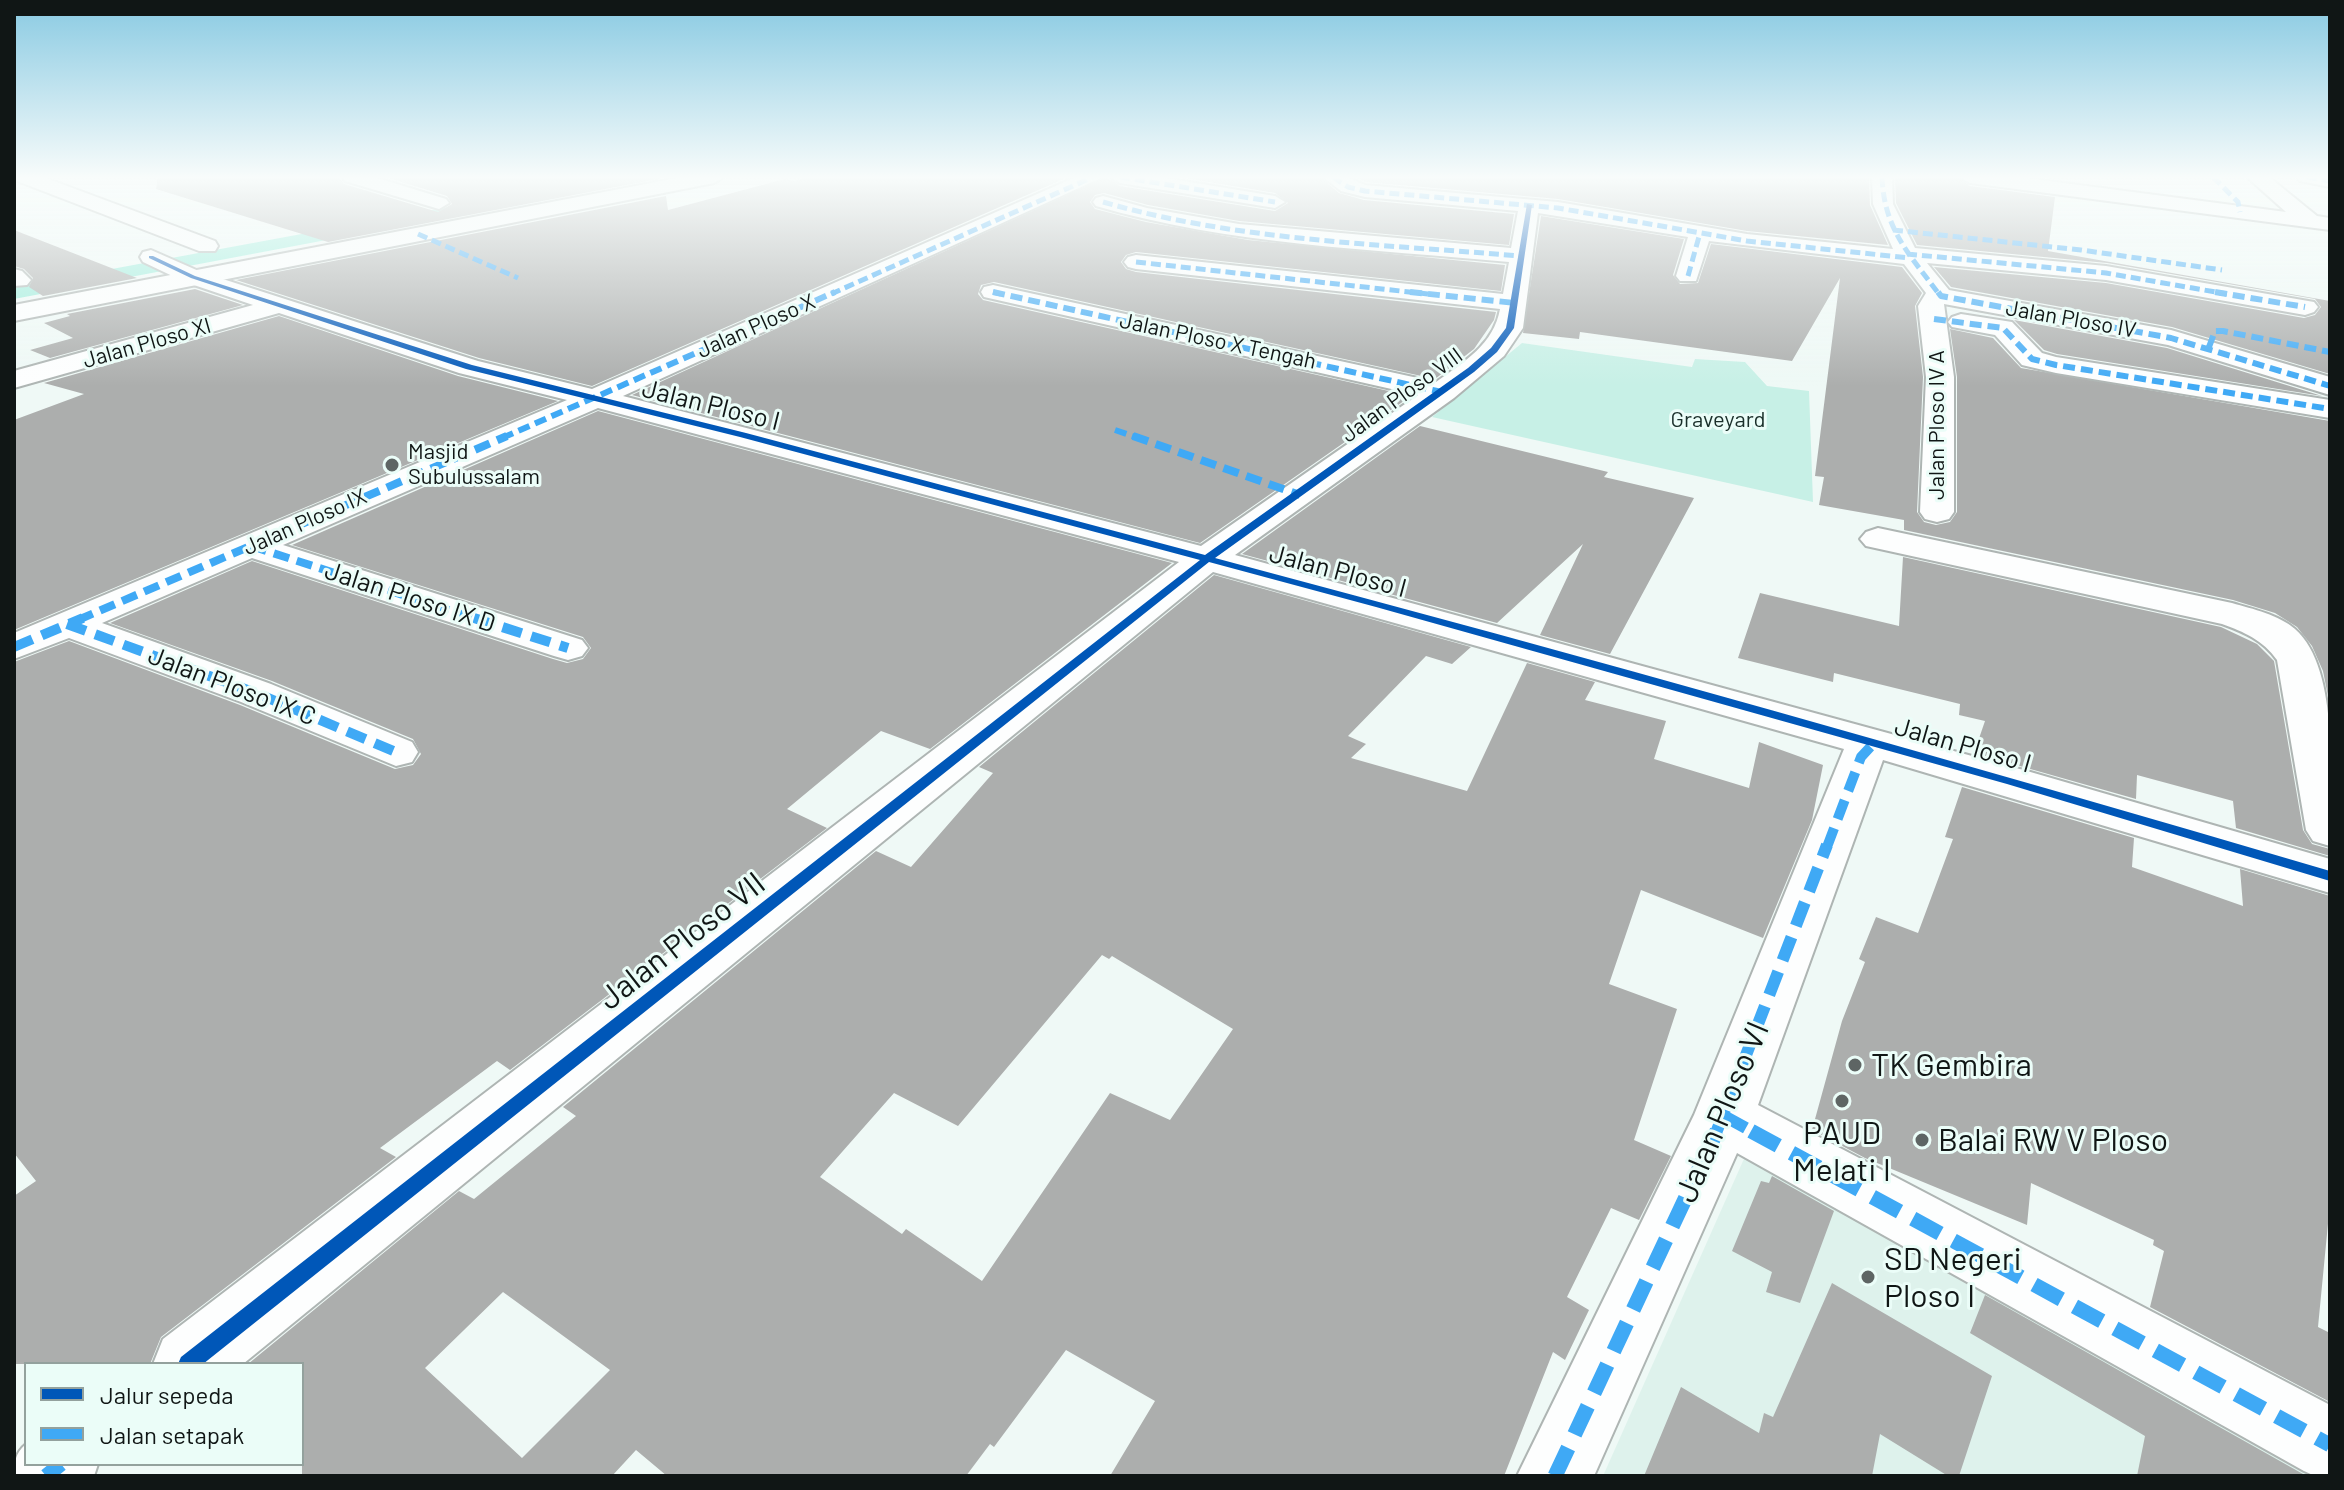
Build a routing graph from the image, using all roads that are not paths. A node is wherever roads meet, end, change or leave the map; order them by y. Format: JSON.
{"nodes":[{"id":1,"x":173,"y":247,"type":"edge"},
{"id":2,"x":285,"y":247,"type":"edge"},
{"id":3,"x":937,"y":247,"type":"edge"},
{"id":4,"x":1416,"y":247,"type":"edge"},
{"id":5,"x":1522,"y":247,"type":"edge"},
{"id":6,"x":1696,"y":247,"type":"edge"},
{"id":7,"x":1794,"y":247,"type":"edge"},
{"id":8,"x":1903,"y":247,"type":"edge"},
{"id":9,"x":2052,"y":247,"type":"edge"},
{"id":10,"x":1520,"y":256,"type":"junction"},
{"id":11,"x":1908,"y":256,"type":"junction"},
{"id":12,"x":153,"y":258,"type":"junction"},
{"id":13,"x":202,"y":260,"type":"junction"},
{"id":14,"x":122,"y":262,"type":"dead end"},
{"id":15,"x":1136,"y":262,"type":"dead end"},
{"id":16,"x":2222,"y":270,"type":"dead end"},
{"id":17,"x":49,"y":275,"type":"dead end"},
{"id":18,"x":1688,"y":276,"type":"dead end"},
{"id":19,"x":16,"y":279,"type":"edge"},
{"id":20,"x":993,"y":292,"type":"dead end"},
{"id":21,"x":1515,"y":303,"type":"junction"},
{"id":22,"x":280,"y":305,"type":"junction"},
{"id":23,"x":1938,"y":307,"type":"junction"},
{"id":24,"x":2305,"y":307,"type":"dead end"},
{"id":25,"x":14,"y":313,"type":"edge"},
{"id":26,"x":2209,"y":347,"type":"junction"},
{"id":27,"x":2330,"y":352,"type":"edge"},
{"id":28,"x":14,"y":380,"type":"edge"},
{"id":29,"x":2330,"y":386,"type":"edge"},
{"id":30,"x":1444,"y":392,"type":"junction"},
{"id":31,"x":596,"y":398,"type":"junction"},
{"id":32,"x":2330,"y":409,"type":"edge"},
{"id":33,"x":1937,"y":512,"type":"dead end"},
{"id":34,"x":1878,"y":539,"type":"dead end"},
{"id":35,"x":251,"y":546,"type":"junction"},
{"id":36,"x":1208,"y":558,"type":"junction"},
{"id":37,"x":67,"y":624,"type":"junction"},
{"id":38,"x":14,"y":647,"type":"edge"},
{"id":39,"x":568,"y":648,"type":"dead end"},
{"id":40,"x":1874,"y":743,"type":"junction"},
{"id":41,"x":396,"y":752,"type":"dead end"},
{"id":42,"x":2330,"y":830,"type":"edge"},
{"id":43,"x":2330,"y":876,"type":"edge"},
{"id":44,"x":1724,"y":1116,"type":"junction"},
{"id":45,"x":191,"y":1362,"type":"edge"},
{"id":46,"x":2330,"y":1445,"type":"edge"},
{"id":47,"x":1555,"y":1476,"type":"edge"}],
"edges":[{"from":1,"to":13,"type":"street"},
{"from":2,"to":13,"type":"street"},
{"from":3,"to":31,"type":"street","name":"Jalan Ploso X"},
{"from":4,"to":10,"type":"street"},
{"from":5,"to":10,"type":"street","name":"Jalan Ploso VIII"},
{"from":6,"to":18,"type":"street"},
{"from":7,"to":11,"type":"street"},
{"from":8,"to":11,"type":"street"},
{"from":9,"to":16,"type":"street"},
{"from":10,"to":21,"type":"street","name":"Jalan Ploso VIII"},
{"from":11,"to":23,"type":"street"},
{"from":11,"to":24,"type":"street"},
{"from":12,"to":13,"type":"street","name":"Jalan Ploso I"},
{"from":12,"to":13,"type":"street"},
{"from":12,"to":14,"type":"street"},
{"from":13,"to":22,"type":"street","name":"Jalan Ploso I"},
{"from":13,"to":25,"type":"street"},
{"from":15,"to":21,"type":"street"},
{"from":17,"to":19,"type":"street"},
{"from":20,"to":30,"type":"street","name":"Jalan Ploso X Tengah"},
{"from":21,"to":30,"type":"street","name":"Jalan Ploso VIII"},
{"from":22,"to":28,"type":"street","name":"Jalan Ploso XI"},
{"from":22,"to":31,"type":"street","name":"Jalan Ploso I"},
{"from":23,"to":26,"type":"street","name":"Jalan Ploso IV"},
{"from":23,"to":32,"type":"street"},
{"from":23,"to":33,"type":"street","name":"Jalan Ploso IV A"},
{"from":26,"to":27,"type":"street"},
{"from":26,"to":29,"type":"street","name":"Jalan Ploso IV"},
{"from":30,"to":36,"type":"street","name":"Jalan Ploso VIII"},
{"from":31,"to":35,"type":"street","name":"Jalan Ploso IX"},
{"from":31,"to":36,"type":"street","name":"Jalan Ploso I"},
{"from":34,"to":42,"type":"street"},
{"from":35,"to":37,"type":"street","name":"Jalan Ploso IX"},
{"from":35,"to":39,"type":"street","name":"Jalan Ploso IX D"},
{"from":36,"to":40,"type":"street","name":"Jalan Ploso I"},
{"from":36,"to":45,"type":"street","name":"Jalan Ploso VII"},
{"from":37,"to":38,"type":"street","name":"Jalan Ploso IX"},
{"from":37,"to":41,"type":"street","name":"Jalan Ploso IX C"},
{"from":40,"to":43,"type":"street","name":"Jalan Ploso I"},
{"from":40,"to":44,"type":"street","name":"Jalan Ploso VI"},
{"from":44,"to":46,"type":"street"},
{"from":44,"to":47,"type":"street","name":"Jalan Ploso VI"}]}
